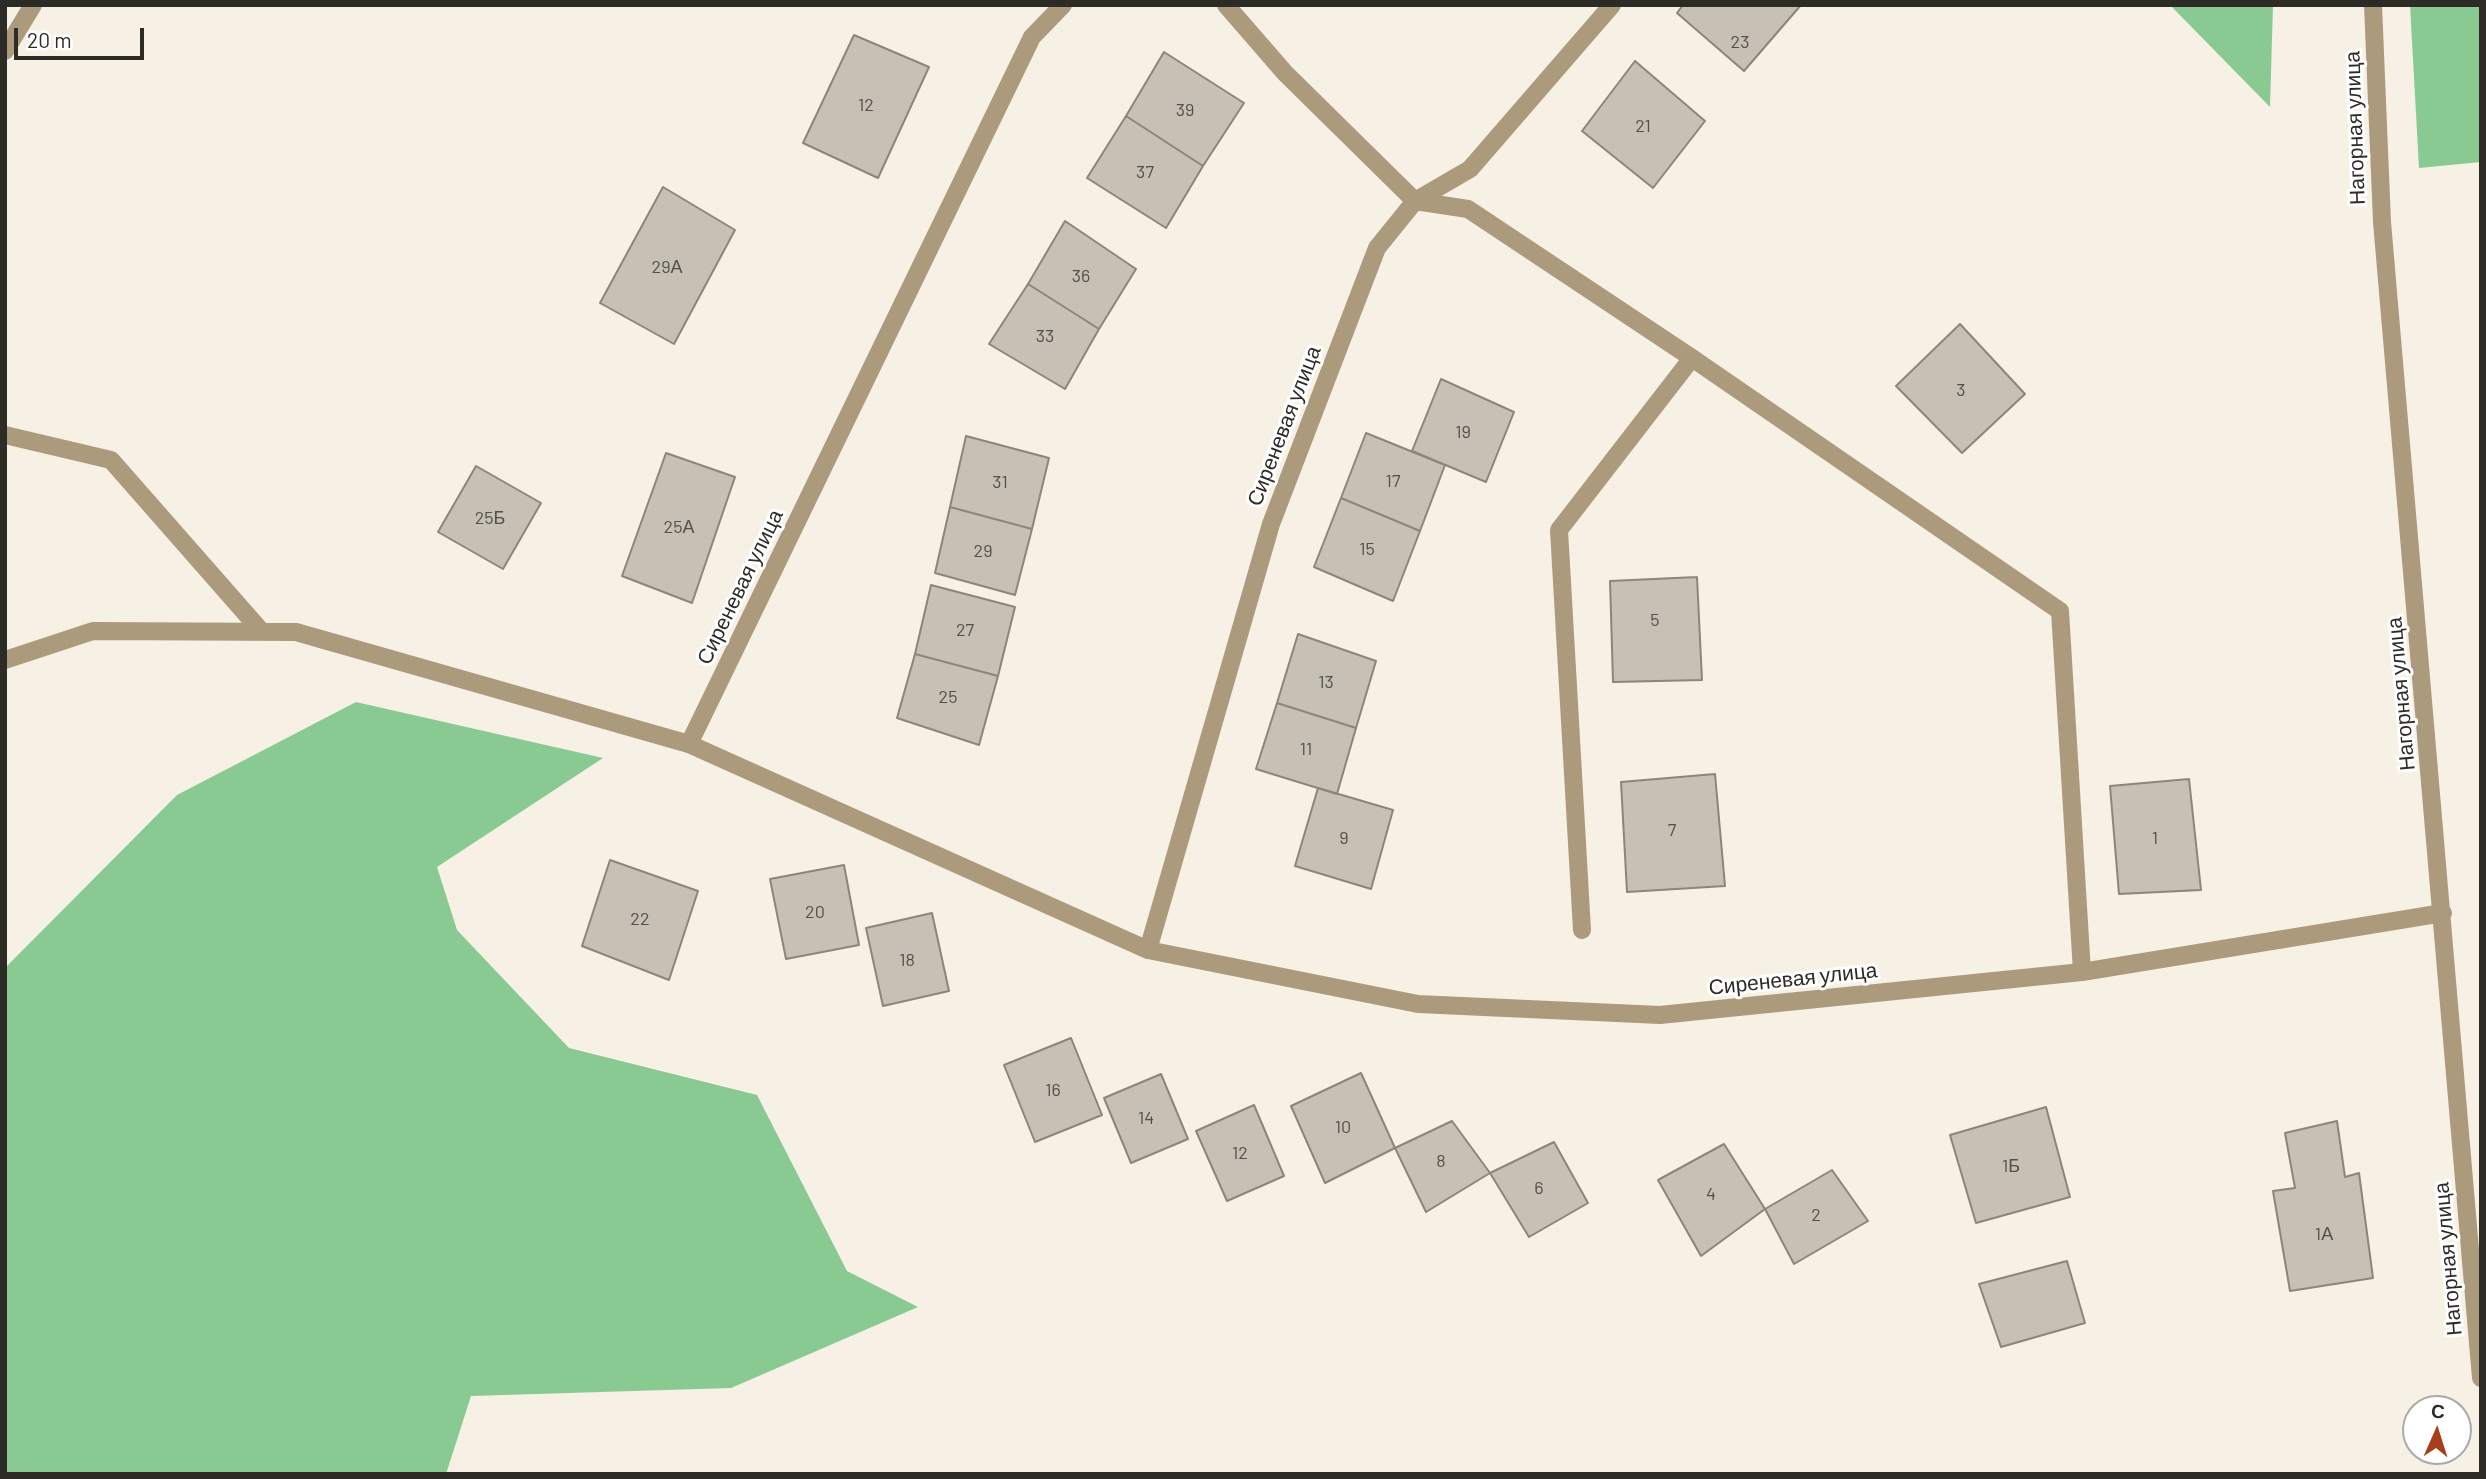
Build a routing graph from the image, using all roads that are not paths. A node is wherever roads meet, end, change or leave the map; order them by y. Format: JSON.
{"nodes":[{"id":1,"x":33,"y":5,"type":"edge"},
{"id":2,"x":1063,"y":5,"type":"edge"},
{"id":3,"x":1226,"y":5,"type":"edge"},
{"id":4,"x":1612,"y":5,"type":"edge"},
{"id":5,"x":2373,"y":5,"type":"edge"},
{"id":6,"x":5,"y":51,"type":"edge"},
{"id":7,"x":1415,"y":201,"type":"junction"},
{"id":8,"x":1692,"y":358,"type":"junction"},
{"id":9,"x":5,"y":435,"type":"edge"},
{"id":10,"x":261,"y":632,"type":"junction"},
{"id":11,"x":5,"y":660,"type":"edge"},
{"id":12,"x":689,"y":744,"type":"junction"},
{"id":13,"x":2443,"y":914,"type":"junction"},
{"id":14,"x":1582,"y":930,"type":"dead end"},
{"id":15,"x":1148,"y":950,"type":"junction"},
{"id":16,"x":2082,"y":972,"type":"junction"},
{"id":17,"x":2481,"y":1378,"type":"edge"}],
"edges":[{"from":1,"to":6,"type":"street"},
{"from":2,"to":12,"type":"street","name":"Сиреневая улица"},
{"from":3,"to":7,"type":"street"},
{"from":4,"to":7,"type":"street","name":"Сиреневая улица"},
{"from":5,"to":13,"type":"street","name":"Нагорная улица"},
{"from":7,"to":8,"type":"street"},
{"from":7,"to":15,"type":"street","name":"Сиреневая улица"},
{"from":8,"to":14,"type":"street"},
{"from":8,"to":16,"type":"street"},
{"from":9,"to":10,"type":"street"},
{"from":10,"to":11,"type":"street","name":"Сиреневая улица"},
{"from":10,"to":12,"type":"street","name":"Сиреневая улица"},
{"from":12,"to":15,"type":"street","name":"Сиреневая улица"},
{"from":13,"to":16,"type":"street","name":"Сиреневая улица"},
{"from":13,"to":17,"type":"street","name":"Нагорная улица"},
{"from":15,"to":16,"type":"street","name":"Сиреневая улица"}]}
